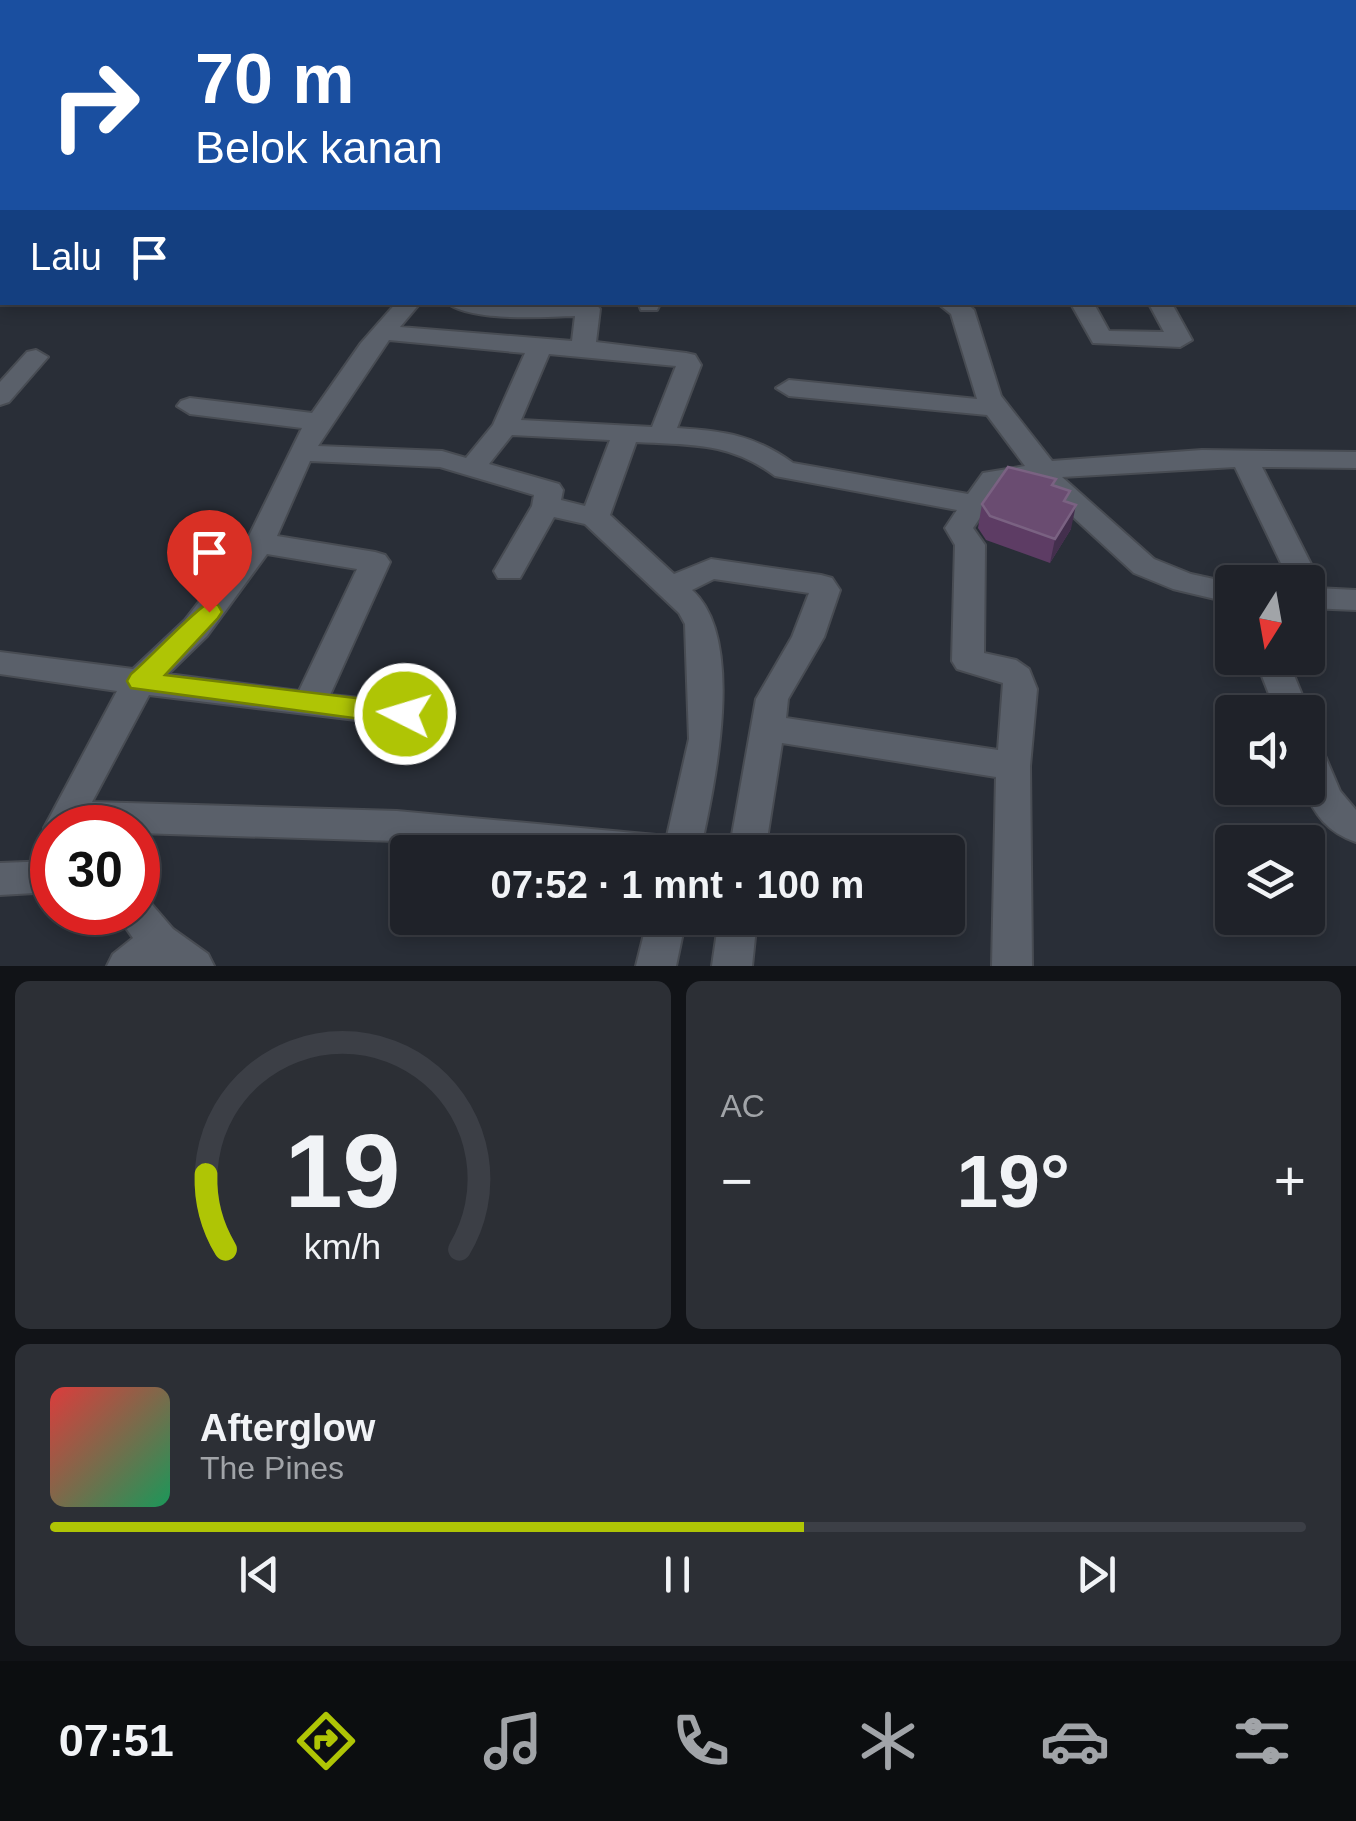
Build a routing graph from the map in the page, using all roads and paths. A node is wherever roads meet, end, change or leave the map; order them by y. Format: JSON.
{"nodes":[{"id":1,"x":408,"y":305,"type":"edge"},
{"id":2,"x":478,"y":305,"type":"edge"},
{"id":3,"x":568,"y":305,"type":"edge"},
{"id":4,"x":953,"y":305,"type":"edge"},
{"id":5,"x":1083,"y":305,"type":"edge"},
{"id":6,"x":1161,"y":305,"type":"edge"},
{"id":7,"x":387,"y":333,"type":"junction"},
{"id":8,"x":540,"y":346,"type":"junction"},
{"id":9,"x":583,"y":349,"type":"junction"},
{"id":10,"x":36,"y":358,"type":"dead end"},
{"id":11,"x":789,"y":388,"type":"dead end"},
{"id":12,"x":0,"y":397,"type":"edge"},
{"id":13,"x":190,"y":406,"type":"dead end"},
{"id":14,"x":995,"y":408,"type":"junction"},
{"id":15,"x":320,"y":422,"type":"junction"},
{"id":16,"x":505,"y":426,"type":"junction"},
{"id":17,"x":626,"y":434,"type":"junction"},
{"id":18,"x":661,"y":436,"type":"junction"},
{"id":19,"x":300,"y":453,"type":"junction"},
{"id":20,"x":1356,"y":460,"type":"edge"},
{"id":21,"x":1246,"y":461,"type":"junction"},
{"id":22,"x":473,"y":467,"type":"junction"},
{"id":23,"x":1038,"y":470,"type":"junction"},
{"id":24,"x":975,"y":504,"type":"junction"},
{"id":25,"x":546,"y":506,"type":"junction"},
{"id":26,"x":595,"y":518,"type":"junction"},
{"id":27,"x":260,"y":543,"type":"junction"},
{"id":28,"x":1296,"y":565,"type":"edge"},
{"id":29,"x":508,"y":571,"type":"dead end"},
{"id":30,"x":671,"y":587,"type":"junction"},
{"id":31,"x":1215,"y":589,"type":"edge"},
{"id":32,"x":1325,"y":594,"type":"edge"},
{"id":33,"x":1356,"y":600,"type":"edge"},
{"id":34,"x":0,"y":663,"type":"edge"},
{"id":35,"x":140,"y":681,"type":"junction"},
{"id":36,"x":309,"y":704,"type":"junction"},
{"id":37,"x":431,"y":717,"type":"dead end"},
{"id":38,"x":769,"y":728,"type":"junction"},
{"id":39,"x":1013,"y":766,"type":"junction"},
{"id":40,"x":1325,"y":798,"type":"edge"},
{"id":41,"x":76,"y":805,"type":"edge"},
{"id":42,"x":1356,"y":826,"type":"edge"},
{"id":43,"x":495,"y":835,"type":"edge"},
{"id":44,"x":685,"y":835,"type":"edge"},
{"id":45,"x":749,"y":835,"type":"edge"},
{"id":46,"x":160,"y":842,"type":"edge"},
{"id":47,"x":30,"y":863,"type":"edge"},
{"id":48,"x":0,"y":879,"type":"edge"},
{"id":49,"x":142,"y":935,"type":"edge"},
{"id":50,"x":156,"y":935,"type":"edge"},
{"id":51,"x":663,"y":935,"type":"edge"},
{"id":52,"x":736,"y":935,"type":"edge"},
{"id":53,"x":127,"y":966,"type":"edge"},
{"id":54,"x":194,"y":966,"type":"edge"},
{"id":55,"x":656,"y":966,"type":"edge"},
{"id":56,"x":732,"y":966,"type":"edge"},
{"id":57,"x":1012,"y":966,"type":"edge"}],
"edges":[{"from":1,"to":7,"type":"street"},
{"from":2,"to":3,"type":"street"},
{"from":3,"to":9,"type":"street"},
{"from":4,"to":14,"type":"street"},
{"from":5,"to":6,"type":"street"},
{"from":7,"to":8,"type":"street"},
{"from":7,"to":15,"type":"street"},
{"from":8,"to":9,"type":"street"},
{"from":8,"to":16,"type":"street"},
{"from":9,"to":18,"type":"street"},
{"from":10,"to":12,"type":"street"},
{"from":11,"to":14,"type":"street"},
{"from":13,"to":15,"type":"street"},
{"from":14,"to":23,"type":"street"},
{"from":15,"to":19,"type":"street"},
{"from":16,"to":17,"type":"street"},
{"from":16,"to":22,"type":"street"},
{"from":17,"to":18,"type":"street"},
{"from":17,"to":26,"type":"street"},
{"from":18,"to":24,"type":"street"},
{"from":19,"to":22,"type":"street"},
{"from":19,"to":27,"type":"street"},
{"from":20,"to":21,"type":"street"},
{"from":21,"to":23,"type":"street"},
{"from":21,"to":28,"type":"street"},
{"from":22,"to":25,"type":"street"},
{"from":23,"to":24,"type":"street"},
{"from":23,"to":31,"type":"street"},
{"from":24,"to":39,"type":"street"},
{"from":25,"to":26,"type":"street"},
{"from":25,"to":29,"type":"street"},
{"from":26,"to":30,"type":"street"},
{"from":27,"to":35,"type":"street"},
{"from":27,"to":36,"type":"street"},
{"from":30,"to":38,"type":"street"},
{"from":30,"to":44,"type":"street"},
{"from":32,"to":33,"type":"street"},
{"from":34,"to":35,"type":"street"},
{"from":35,"to":36,"type":"street"},
{"from":35,"to":41,"type":"street"},
{"from":36,"to":37,"type":"street"},
{"from":38,"to":39,"type":"street"},
{"from":38,"to":45,"type":"street"},
{"from":39,"to":57,"type":"street"},
{"from":40,"to":42,"type":"street"},
{"from":43,"to":46,"type":"street"},
{"from":47,"to":48,"type":"street"},
{"from":49,"to":53,"type":"street"},
{"from":50,"to":54,"type":"street"},
{"from":51,"to":55,"type":"street"},
{"from":52,"to":56,"type":"street"}]}
